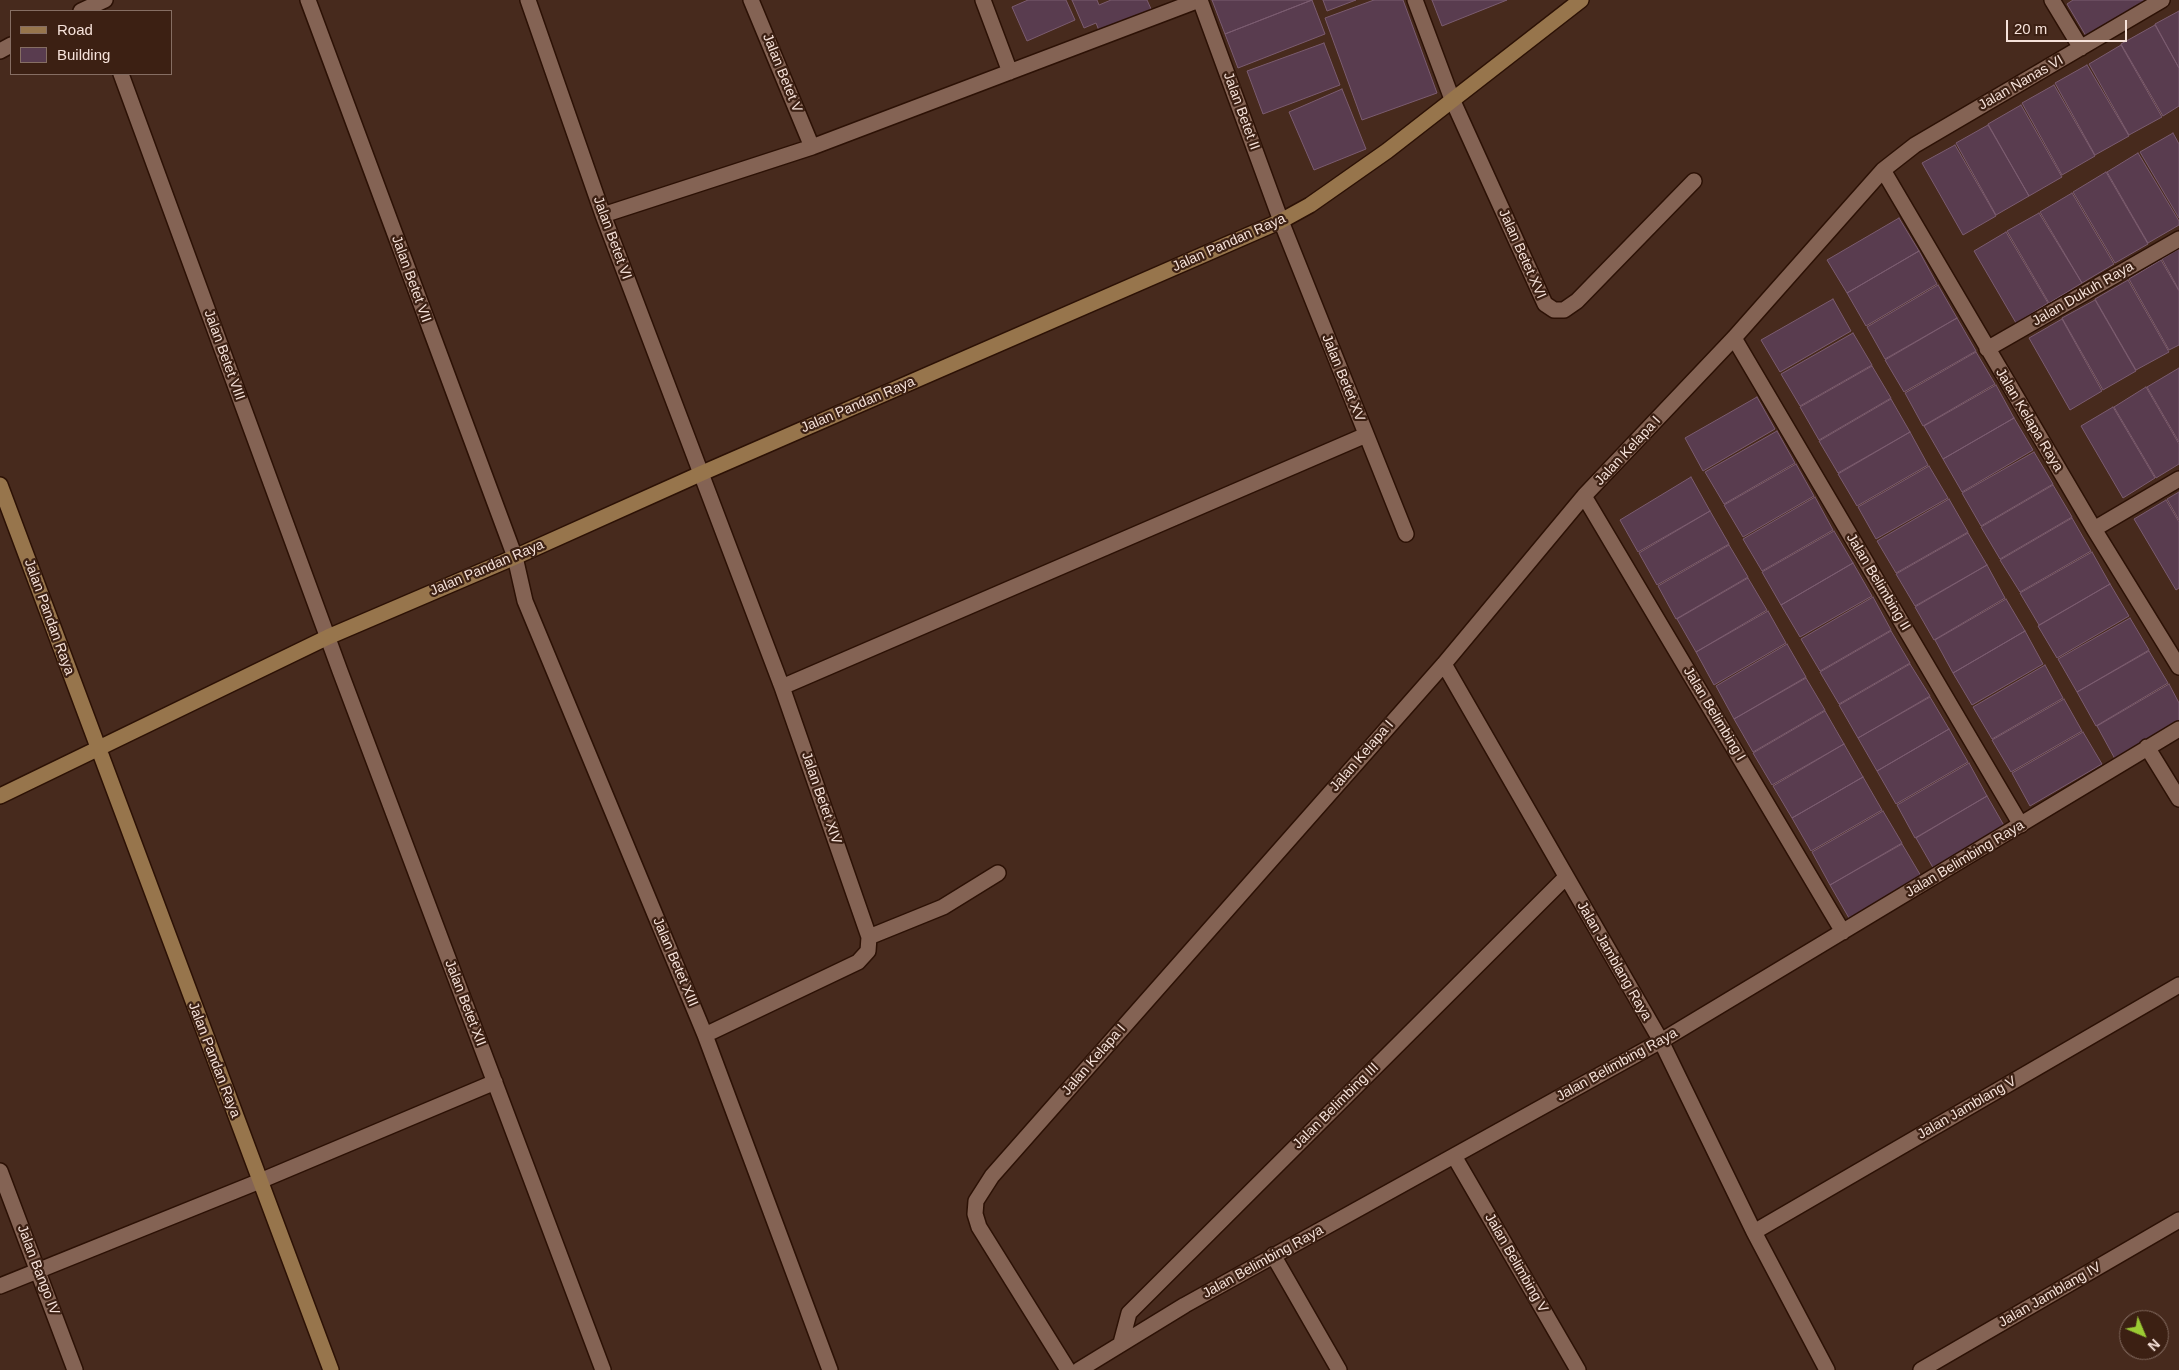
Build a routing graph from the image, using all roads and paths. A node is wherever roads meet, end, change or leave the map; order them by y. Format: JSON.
{"nodes":[{"id":1,"x":308,"y":0,"type":"edge"},
{"id":2,"x":528,"y":0,"type":"edge"},
{"id":3,"x":752,"y":0,"type":"edge"},
{"id":4,"x":983,"y":0,"type":"edge"},
{"id":5,"x":1200,"y":0,"type":"edge"},
{"id":6,"x":1415,"y":0,"type":"edge"},
{"id":7,"x":1581,"y":0,"type":"edge"},
{"id":8,"x":2052,"y":0,"type":"edge"},
{"id":9,"x":2162,"y":0,"type":"edge"},
{"id":10,"x":100,"y":5,"type":"edge"},
{"id":11,"x":83,"y":10,"type":"edge"},
{"id":12,"x":2081,"y":48,"type":"junction"},
{"id":13,"x":1010,"y":72,"type":"junction"},
{"id":14,"x":121,"y":75,"type":"edge"},
{"id":15,"x":1452,"y":99,"type":"junction"},
{"id":16,"x":812,"y":147,"type":"junction"},
{"id":17,"x":1883,"y":170,"type":"junction"},
{"id":18,"x":1694,"y":180,"type":"dead end"},
{"id":19,"x":603,"y":215,"type":"junction"},
{"id":20,"x":1281,"y":221,"type":"junction"},
{"id":21,"x":2179,"y":239,"type":"edge"},
{"id":22,"x":1734,"y":338,"type":"junction"},
{"id":23,"x":1987,"y":349,"type":"junction"},
{"id":24,"x":1366,"y":434,"type":"junction"},
{"id":25,"x":700,"y":474,"type":"junction"},
{"id":26,"x":2179,"y":479,"type":"edge"},
{"id":27,"x":0,"y":485,"type":"edge"},
{"id":28,"x":1584,"y":496,"type":"junction"},
{"id":29,"x":2094,"y":529,"type":"junction"},
{"id":30,"x":1406,"y":534,"type":"dead end"},
{"id":31,"x":515,"y":557,"type":"junction"},
{"id":32,"x":328,"y":637,"type":"junction"},
{"id":33,"x":1444,"y":664,"type":"junction"},
{"id":34,"x":2179,"y":667,"type":"edge"},
{"id":35,"x":782,"y":687,"type":"junction"},
{"id":36,"x":2179,"y":729,"type":"edge"},
{"id":37,"x":2147,"y":747,"type":"junction"},
{"id":38,"x":98,"y":749,"type":"junction"},
{"id":39,"x":0,"y":796,"type":"edge"},
{"id":40,"x":2179,"y":799,"type":"edge"},
{"id":41,"x":2022,"y":825,"type":"junction"},
{"id":42,"x":998,"y":873,"type":"dead end"},
{"id":43,"x":1566,"y":877,"type":"junction"},
{"id":44,"x":1843,"y":932,"type":"junction"},
{"id":45,"x":869,"y":937,"type":"junction"},
{"id":46,"x":2179,"y":985,"type":"edge"},
{"id":47,"x":705,"y":1035,"type":"junction"},
{"id":48,"x":1661,"y":1041,"type":"junction"},
{"id":49,"x":495,"y":1082,"type":"junction"},
{"id":50,"x":1454,"y":1156,"type":"junction"},
{"id":51,"x":0,"y":1170,"type":"edge"},
{"id":52,"x":260,"y":1182,"type":"junction"},
{"id":53,"x":2179,"y":1220,"type":"edge"},
{"id":54,"x":1754,"y":1232,"type":"junction"},
{"id":55,"x":1273,"y":1255,"type":"junction"},
{"id":56,"x":38,"y":1270,"type":"junction"},
{"id":57,"x":0,"y":1286,"type":"edge"},
{"id":58,"x":1121,"y":1343,"type":"junction"},
{"id":59,"x":75,"y":1370,"type":"edge"},
{"id":60,"x":330,"y":1370,"type":"edge"},
{"id":61,"x":603,"y":1370,"type":"edge"},
{"id":62,"x":830,"y":1370,"type":"edge"},
{"id":63,"x":1068,"y":1370,"type":"edge"},
{"id":64,"x":1079,"y":1370,"type":"edge"},
{"id":65,"x":1339,"y":1370,"type":"edge"},
{"id":66,"x":1578,"y":1370,"type":"edge"},
{"id":67,"x":1828,"y":1370,"type":"edge"},
{"id":68,"x":1921,"y":1370,"type":"edge"}],
"edges":[{"from":1,"to":31,"type":"street","name":"Jalan Betet VII"},
{"from":2,"to":19,"type":"street","name":"Jalan Betet VI"},
{"from":3,"to":16,"type":"street","name":"Jalan Betet V"},
{"from":4,"to":13,"type":"street"},
{"from":5,"to":13,"type":"street"},
{"from":5,"to":20,"type":"street","name":"Jalan Betet II"},
{"from":6,"to":15,"type":"street"},
{"from":7,"to":15,"type":"street","name":"Jalan Pandan Raya"},
{"from":8,"to":12,"type":"street"},
{"from":9,"to":12,"type":"street","name":"Jalan Nanas VI"},
{"from":10,"to":11,"type":"street"},
{"from":12,"to":17,"type":"street","name":"Jalan Nanas VI"},
{"from":13,"to":16,"type":"street"},
{"from":14,"to":32,"type":"street","name":"Jalan Betet VIII"},
{"from":15,"to":18,"type":"street","name":"Jalan Betet XVI"},
{"from":15,"to":20,"type":"street","name":"Jalan Pandan Raya"},
{"from":16,"to":19,"type":"street"},
{"from":17,"to":22,"type":"street","name":"Jalan Kelapa I"},
{"from":17,"to":23,"type":"street","name":"Jalan Kelapa Raya"},
{"from":19,"to":25,"type":"street","name":"Jalan Betet VI"},
{"from":20,"to":24,"type":"street","name":"Jalan Betet XV"},
{"from":20,"to":25,"type":"street","name":"Jalan Pandan Raya"},
{"from":21,"to":23,"type":"street","name":"Jalan Dukuh Raya"},
{"from":22,"to":28,"type":"street","name":"Jalan Kelapa I"},
{"from":22,"to":41,"type":"street","name":"Jalan Belimbing II"},
{"from":23,"to":29,"type":"street","name":"Jalan Kelapa Raya"},
{"from":24,"to":30,"type":"street","name":"Jalan Betet XV"},
{"from":24,"to":35,"type":"street"},
{"from":25,"to":31,"type":"street","name":"Jalan Pandan Raya"},
{"from":25,"to":35,"type":"street","name":"Jalan Betet XIV"},
{"from":26,"to":29,"type":"street"},
{"from":27,"to":38,"type":"street","name":"Jalan Pandan Raya"},
{"from":28,"to":33,"type":"street","name":"Jalan Kelapa I"},
{"from":28,"to":44,"type":"street","name":"Jalan Belimbing I"},
{"from":29,"to":34,"type":"street","name":"Jalan Kelapa Raya"},
{"from":31,"to":32,"type":"street","name":"Jalan Pandan Raya"},
{"from":31,"to":47,"type":"street","name":"Jalan Betet XIII"},
{"from":32,"to":38,"type":"street","name":"Jalan Pandan Raya"},
{"from":32,"to":49,"type":"street","name":"Jalan Betet XII"},
{"from":33,"to":43,"type":"street","name":"Jalan Jamblang Raya"},
{"from":33,"to":63,"type":"street","name":"Jalan Kelapa I"},
{"from":35,"to":45,"type":"street","name":"Jalan Betet XIV"},
{"from":36,"to":37,"type":"street","name":"Jalan Belimbing Raya"},
{"from":37,"to":40,"type":"street"},
{"from":37,"to":41,"type":"street","name":"Jalan Belimbing Raya"},
{"from":38,"to":39,"type":"street","name":"Jalan Pandan Raya"},
{"from":38,"to":52,"type":"street","name":"Jalan Pandan Raya"},
{"from":41,"to":44,"type":"street","name":"Jalan Belimbing Raya"},
{"from":42,"to":45,"type":"street"},
{"from":43,"to":48,"type":"street","name":"Jalan Jamblang Raya"},
{"from":43,"to":58,"type":"street","name":"Jalan Belimbing III"},
{"from":44,"to":48,"type":"street","name":"Jalan Belimbing Raya"},
{"from":45,"to":47,"type":"street"},
{"from":46,"to":54,"type":"street","name":"Jalan Jamblang V"},
{"from":47,"to":62,"type":"street","name":"Jalan Betet XIII"},
{"from":48,"to":50,"type":"street","name":"Jalan Belimbing Raya"},
{"from":48,"to":54,"type":"street","name":"Jalan Jamblang Raya"},
{"from":49,"to":52,"type":"street"},
{"from":49,"to":61,"type":"street","name":"Jalan Betet XII"},
{"from":50,"to":55,"type":"street","name":"Jalan Belimbing Raya"},
{"from":50,"to":66,"type":"street","name":"Jalan Belimbing V"},
{"from":51,"to":56,"type":"street","name":"Jalan Bango IV"},
{"from":52,"to":56,"type":"street"},
{"from":52,"to":60,"type":"street","name":"Jalan Pandan Raya"},
{"from":53,"to":68,"type":"street","name":"Jalan Jamblang IV"},
{"from":54,"to":67,"type":"street","name":"Jalan Jamblang Raya"},
{"from":55,"to":58,"type":"street","name":"Jalan Belimbing Raya"},
{"from":55,"to":65,"type":"street"},
{"from":56,"to":57,"type":"street"},
{"from":56,"to":59,"type":"street","name":"Jalan Bango IV"},
{"from":58,"to":64,"type":"street","name":"Jalan Belimbing Raya"}]}
